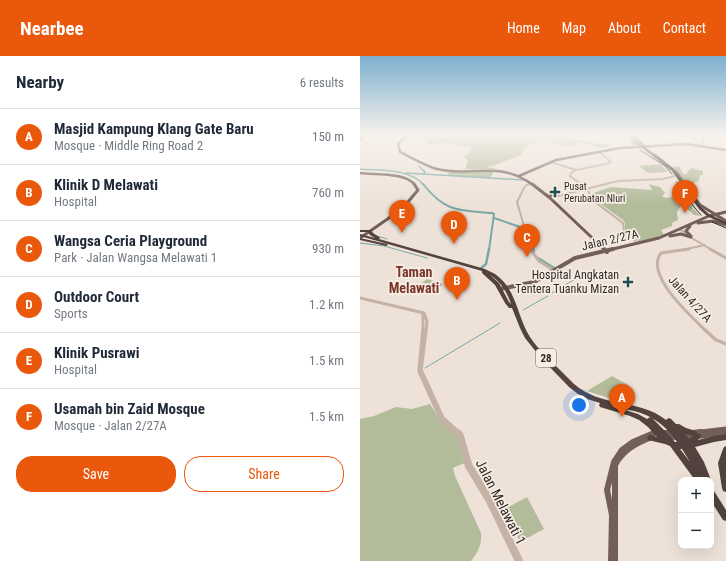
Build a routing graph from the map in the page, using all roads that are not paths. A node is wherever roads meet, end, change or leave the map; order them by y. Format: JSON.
{"nodes":[{"id":1,"x":411,"y":158,"type":"edge"},
{"id":2,"x":415,"y":158,"type":"edge"},
{"id":3,"x":575,"y":158,"type":"edge"},
{"id":4,"x":604,"y":158,"type":"edge"},
{"id":5,"x":657,"y":158,"type":"edge"},
{"id":6,"x":657,"y":158,"type":"edge"},
{"id":7,"x":658,"y":158,"type":"edge"},
{"id":8,"x":658,"y":158,"type":"edge"},
{"id":9,"x":551,"y":162,"type":"junction"},
{"id":10,"x":575,"y":170,"type":"junction"},
{"id":11,"x":360,"y":173,"type":"edge"},
{"id":12,"x":522,"y":175,"type":"junction"},
{"id":13,"x":676,"y":175,"type":"junction"},
{"id":14,"x":632,"y":179,"type":"junction"},
{"id":15,"x":620,"y":180,"type":"junction"},
{"id":16,"x":531,"y":183,"type":"junction"},
{"id":17,"x":585,"y":188,"type":"junction"},
{"id":18,"x":557,"y":196,"type":"junction"},
{"id":19,"x":550,"y":197,"type":"junction"},
{"id":20,"x":706,"y":212,"type":"junction"},
{"id":21,"x":715,"y":216,"type":"junction"},
{"id":22,"x":705,"y":217,"type":"junction"},
{"id":23,"x":726,"y":219,"type":"edge"},
{"id":24,"x":698,"y":223,"type":"junction"},
{"id":25,"x":691,"y":226,"type":"junction"},
{"id":26,"x":679,"y":230,"type":"junction"},
{"id":27,"x":369,"y":231,"type":"junction"},
{"id":28,"x":361,"y":236,"type":"edge"},
{"id":29,"x":668,"y":236,"type":"junction"},
{"id":30,"x":691,"y":237,"type":"junction"},
{"id":31,"x":371,"y":238,"type":"junction"},
{"id":32,"x":379,"y":239,"type":"junction"},
{"id":33,"x":365,"y":241,"type":"junction"},
{"id":34,"x":653,"y":241,"type":"junction"},
{"id":35,"x":375,"y":244,"type":"junction"},
{"id":36,"x":638,"y":244,"type":"junction"},
{"id":37,"x":389,"y":245,"type":"junction"},
{"id":38,"x":705,"y":245,"type":"junction"},
{"id":39,"x":602,"y":246,"type":"junction"},
{"id":40,"x":629,"y":247,"type":"junction"},
{"id":41,"x":408,"y":249,"type":"junction"},
{"id":42,"x":616,"y":249,"type":"junction"},
{"id":43,"x":607,"y":251,"type":"junction"},
{"id":44,"x":596,"y":253,"type":"junction"},
{"id":45,"x":726,"y":257,"type":"edge"},
{"id":46,"x":483,"y":271,"type":"junction"},
{"id":47,"x":554,"y":271,"type":"junction"},
{"id":48,"x":504,"y":286,"type":"junction"},
{"id":49,"x":360,"y":299,"type":"edge"},
{"id":50,"x":726,"y":344,"type":"edge"},
{"id":51,"x":603,"y":405,"type":"junction"},
{"id":52,"x":638,"y":412,"type":"junction"},
{"id":53,"x":650,"y":421,"type":"junction"},
{"id":54,"x":668,"y":421,"type":"junction"},
{"id":55,"x":726,"y":429,"type":"edge"},
{"id":56,"x":726,"y":432,"type":"edge"},
{"id":57,"x":665,"y":435,"type":"junction"},
{"id":58,"x":682,"y":435,"type":"junction"},
{"id":59,"x":696,"y":435,"type":"junction"},
{"id":60,"x":651,"y":436,"type":"junction"},
{"id":61,"x":726,"y":436,"type":"edge"},
{"id":62,"x":691,"y":449,"type":"junction"},
{"id":63,"x":726,"y":449,"type":"edge"},
{"id":64,"x":678,"y":451,"type":"junction"},
{"id":65,"x":726,"y":457,"type":"edge"},
{"id":66,"x":701,"y":477,"type":"edge"},
{"id":67,"x":701,"y":477,"type":"edge"},
{"id":68,"x":702,"y":477,"type":"edge"},
{"id":69,"x":704,"y":477,"type":"edge"},
{"id":70,"x":725,"y":478,"type":"edge"},
{"id":71,"x":726,"y":488,"type":"edge"},
{"id":72,"x":714,"y":494,"type":"edge"},
{"id":73,"x":607,"y":499,"type":"junction"},
{"id":74,"x":614,"y":499,"type":"junction"},
{"id":75,"x":714,"y":499,"type":"edge"},
{"id":76,"x":726,"y":512,"type":"edge"},
{"id":77,"x":726,"y":517,"type":"edge"},
{"id":78,"x":517,"y":561,"type":"edge"},
{"id":79,"x":521,"y":561,"type":"edge"},
{"id":80,"x":611,"y":561,"type":"edge"},
{"id":81,"x":615,"y":561,"type":"edge"}],
"edges":[{"from":1,"to":12,"type":"main road"},
{"from":2,"to":12,"type":"main road"},
{"from":3,"to":9,"type":"main road"},
{"from":4,"to":10,"type":"street"},
{"from":5,"to":23,"type":"highway"},
{"from":6,"to":13,"type":"main road"},
{"from":7,"to":23,"type":"highway"},
{"from":8,"to":13,"type":"main road"},
{"from":9,"to":10,"type":"street"},
{"from":9,"to":12,"type":"main road"},
{"from":10,"to":17,"type":"street"},
{"from":11,"to":27,"type":"main road"},
{"from":12,"to":16,"type":"main road"},
{"from":12,"to":19,"type":"main road"},
{"from":13,"to":14,"type":"street"},
{"from":13,"to":17,"type":"street"},
{"from":13,"to":20,"type":"main road"},
{"from":13,"to":21,"type":"main road"},
{"from":14,"to":15,"type":"street"},
{"from":14,"to":15,"type":"street"},
{"from":15,"to":17,"type":"street"},
{"from":16,"to":19,"type":"main road"},
{"from":16,"to":47,"type":"street"},
{"from":17,"to":18,"type":"street"},
{"from":17,"to":36,"type":"street"},
{"from":18,"to":19,"type":"main road"},
{"from":18,"to":19,"type":"main road"},
{"from":19,"to":39,"type":"main road"},
{"from":20,"to":21,"type":"main road"},
{"from":20,"to":22,"type":"main road"},
{"from":21,"to":22,"type":"main road","name":"Jalan 2/27A"},
{"from":21,"to":23,"type":"main road"},
{"from":21,"to":23,"type":"main road","name":"Jalan 2/27A"},
{"from":21,"to":24,"type":"main road","name":"Jalan 2/27A"},
{"from":22,"to":26,"type":"main road","name":"Jalan 2/27A"},
{"from":23,"to":24,"type":"main road"},
{"from":24,"to":25,"type":"main road","name":"Jalan 2/27A"},
{"from":25,"to":26,"type":"main road","name":"Jalan 2/27A"},
{"from":25,"to":30,"type":"main road"},
{"from":26,"to":29,"type":"main road","name":"Jalan 2/27A"},
{"from":26,"to":30,"type":"street"},
{"from":26,"to":36,"type":"main road","name":"Jalan 2/27A"},
{"from":27,"to":28,"type":"highway"},
{"from":27,"to":32,"type":"highway"},
{"from":28,"to":31,"type":"highway"},
{"from":28,"to":33,"type":"highway"},
{"from":28,"to":35,"type":"highway"},
{"from":29,"to":30,"type":"main road"},
{"from":29,"to":34,"type":"main road","name":"Jalan 2/27A"},
{"from":30,"to":38,"type":"street"},
{"from":31,"to":32,"type":"highway"},
{"from":31,"to":33,"type":"highway"},
{"from":31,"to":37,"type":"highway"},
{"from":31,"to":41,"type":"highway"},
{"from":32,"to":41,"type":"highway"},
{"from":33,"to":35,"type":"highway"},
{"from":34,"to":36,"type":"main road"},
{"from":34,"to":40,"type":"main road","name":"Jalan 2/27A"},
{"from":35,"to":37,"type":"highway"},
{"from":36,"to":40,"type":"main road"},
{"from":36,"to":42,"type":"main road","name":"Jalan 2/27A"},
{"from":37,"to":46,"type":"highway"},
{"from":38,"to":45,"type":"street"},
{"from":38,"to":50,"type":"street","name":"Jalan 4/27A"},
{"from":39,"to":42,"type":"main road"},
{"from":39,"to":43,"type":"main road"},
{"from":39,"to":44,"type":"main road"},
{"from":40,"to":43,"type":"main road","name":"Jalan 2/27A"},
{"from":41,"to":46,"type":"highway"},
{"from":42,"to":43,"type":"main road","name":"Jalan 2/27A"},
{"from":43,"to":44,"type":"main road","name":"Jalan 2/27A"},
{"from":43,"to":47,"type":"main road","name":"Jalan 2/27A"},
{"from":44,"to":47,"type":"main road","name":"Jalan 2/27A"},
{"from":46,"to":48,"type":"highway"},
{"from":46,"to":48,"type":"highway"},
{"from":46,"to":48,"type":"highway"},
{"from":47,"to":48,"type":"main road","name":"Jalan 2/27A"},
{"from":48,"to":51,"type":"highway","number":"28"},
{"from":48,"to":52,"type":"highway","number":"28"},
{"from":49,"to":78,"type":"street","name":"Jalan Melawati 1"},
{"from":49,"to":79,"type":"street","name":"Jalan Melawati 1"},
{"from":51,"to":52,"type":"highway"},
{"from":51,"to":53,"type":"highway"},
{"from":52,"to":54,"type":"highway"},
{"from":52,"to":61,"type":"highway"},
{"from":52,"to":66,"type":"highway","number":"28"},
{"from":52,"to":68,"type":"highway","number":"28"},
{"from":53,"to":57,"type":"highway"},
{"from":53,"to":60,"type":"highway"},
{"from":54,"to":58,"type":"highway"},
{"from":54,"to":59,"type":"highway"},
{"from":55,"to":59,"type":"main road"},
{"from":56,"to":59,"type":"main road"},
{"from":57,"to":58,"type":"main road"},
{"from":57,"to":60,"type":"main road"},
{"from":57,"to":64,"type":"highway"},
{"from":58,"to":59,"type":"main road"},
{"from":58,"to":62,"type":"highway"},
{"from":59,"to":62,"type":"highway"},
{"from":60,"to":64,"type":"highway"},
{"from":60,"to":73,"type":"main road"},
{"from":60,"to":74,"type":"main road"},
{"from":62,"to":64,"type":"highway"},
{"from":62,"to":69,"type":"highway"},
{"from":63,"to":70,"type":"highway"},
{"from":64,"to":67,"type":"highway"},
{"from":65,"to":70,"type":"highway"},
{"from":70,"to":71,"type":"highway"},
{"from":72,"to":76,"type":"highway"},
{"from":73,"to":74,"type":"main road"},
{"from":73,"to":80,"type":"main road"},
{"from":74,"to":81,"type":"main road"},
{"from":75,"to":77,"type":"highway"}]}
